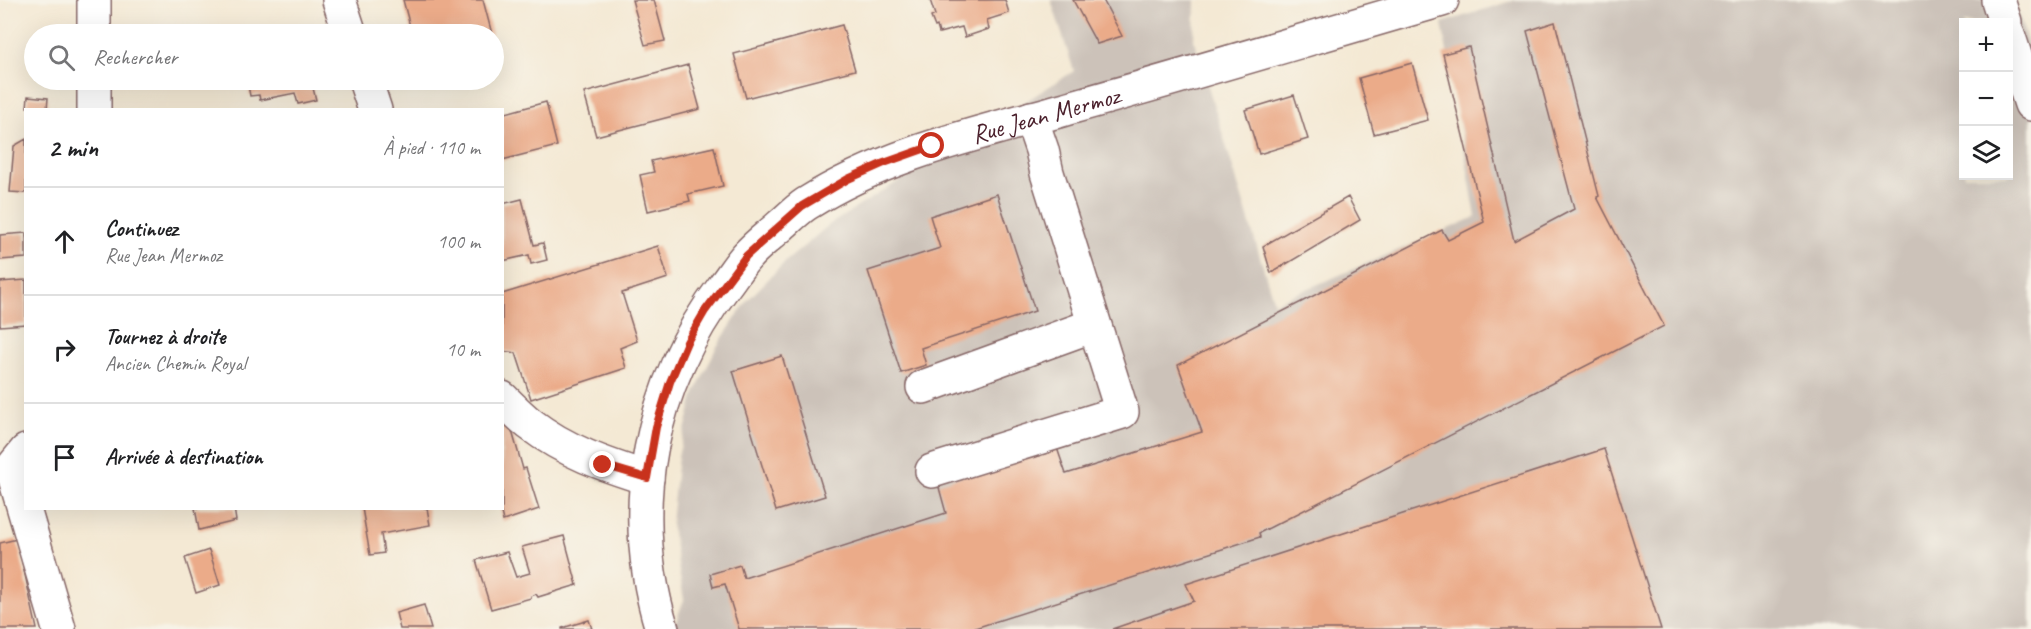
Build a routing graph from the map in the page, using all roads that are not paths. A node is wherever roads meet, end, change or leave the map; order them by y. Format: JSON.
{"nodes":[{"id":1,"x":94,"y":0,"type":"edge"},
{"id":2,"x":339,"y":0,"type":"edge"},
{"id":3,"x":1442,"y":0,"type":"edge"},
{"id":4,"x":1998,"y":0,"type":"edge"},
{"id":5,"x":2004,"y":18,"type":"edge"},
{"id":6,"x":94,"y":24,"type":"edge"},
{"id":7,"x":347,"y":24,"type":"edge"},
{"id":8,"x":2013,"y":49,"type":"edge"},
{"id":9,"x":94,"y":90,"type":"edge"},
{"id":10,"x":368,"y":90,"type":"edge"},
{"id":11,"x":2031,"y":104,"type":"edge"},
{"id":12,"x":94,"y":108,"type":"edge"},
{"id":13,"x":374,"y":108,"type":"edge"},
{"id":14,"x":1031,"y":118,"type":"junction"},
{"id":15,"x":1094,"y":326,"type":"junction"},
{"id":16,"x":923,"y":387,"type":"dead end"},
{"id":17,"x":504,"y":400,"type":"edge"},
{"id":18,"x":24,"y":453,"type":"edge"},
{"id":19,"x":932,"y":471,"type":"dead end"},
{"id":20,"x":647,"y":478,"type":"junction"},
{"id":21,"x":24,"y":509,"type":"edge"},
{"id":22,"x":24,"y":510,"type":"edge"},
{"id":23,"x":59,"y":629,"type":"edge"},
{"id":24,"x":662,"y":629,"type":"edge"}],
"edges":[{"from":1,"to":6,"type":"street"},
{"from":2,"to":7,"type":"street"},
{"from":3,"to":14,"type":"street","name":"Rue Jean Mermoz"},
{"from":4,"to":5,"type":"street"},
{"from":8,"to":11,"type":"street"},
{"from":9,"to":12,"type":"street"},
{"from":10,"to":13,"type":"street"},
{"from":14,"to":15,"type":"street"},
{"from":14,"to":20,"type":"street","name":"Rue Jean Mermoz"},
{"from":15,"to":16,"type":"street"},
{"from":15,"to":19,"type":"street"},
{"from":17,"to":20,"type":"street"},
{"from":18,"to":21,"type":"street"},
{"from":20,"to":24,"type":"street","name":"Rue Jean Mermoz"},
{"from":22,"to":23,"type":"street"}]}
